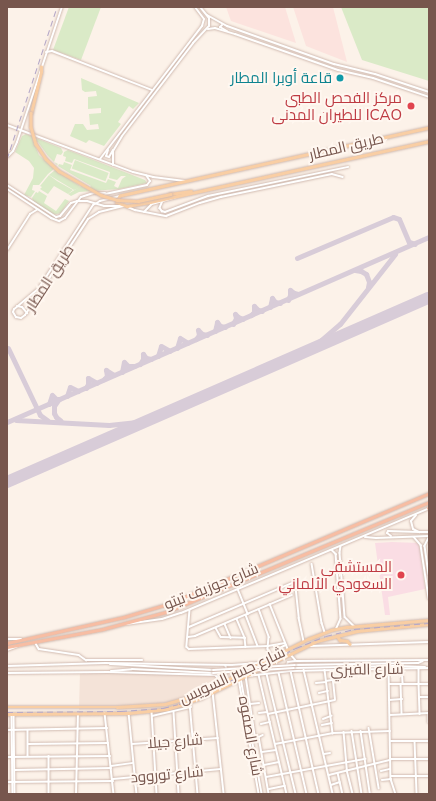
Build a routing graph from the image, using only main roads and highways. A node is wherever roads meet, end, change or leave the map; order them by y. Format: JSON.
{"nodes":[{"id":1,"x":62,"y":7,"type":"edge"},
{"id":2,"x":195,"y":7,"type":"edge"},
{"id":3,"x":200,"y":7,"type":"edge"},
{"id":4,"x":207,"y":15,"type":"junction"},
{"id":5,"x":223,"y":24,"type":"junction"},
{"id":6,"x":208,"y":28,"type":"junction"},
{"id":7,"x":227,"y":32,"type":"junction"},
{"id":8,"x":46,"y":52,"type":"junction"},
{"id":9,"x":41,"y":67,"type":"junction"},
{"id":10,"x":160,"y":79,"type":"junction"},
{"id":11,"x":164,"y":82,"type":"junction"},
{"id":12,"x":156,"y":85,"type":"junction"},
{"id":13,"x":160,"y":88,"type":"junction"},
{"id":14,"x":152,"y":90,"type":"junction"},
{"id":15,"x":429,"y":92,"type":"edge"},
{"id":16,"x":429,"y":97,"type":"edge"},
{"id":17,"x":7,"y":124,"type":"edge"},
{"id":18,"x":429,"y":128,"type":"edge"},
{"id":19,"x":22,"y":130,"type":"junction"},
{"id":20,"x":429,"y":141,"type":"edge"},
{"id":21,"x":109,"y":147,"type":"junction"},
{"id":22,"x":115,"y":147,"type":"junction"},
{"id":23,"x":7,"y":157,"type":"edge"},
{"id":24,"x":100,"y":160,"type":"junction"},
{"id":25,"x":113,"y":164,"type":"junction"},
{"id":26,"x":146,"y":175,"type":"junction"},
{"id":27,"x":188,"y":181,"type":"junction"},
{"id":28,"x":7,"y":185,"type":"edge"},
{"id":29,"x":7,"y":189,"type":"edge"},
{"id":30,"x":199,"y":190,"type":"junction"},
{"id":31,"x":120,"y":196,"type":"junction"},
{"id":32,"x":77,"y":201,"type":"junction"},
{"id":33,"x":95,"y":204,"type":"junction"},
{"id":34,"x":127,"y":206,"type":"junction"},
{"id":35,"x":38,"y":209,"type":"junction"},
{"id":36,"x":79,"y":225,"type":"junction"},
{"id":37,"x":82,"y":227,"type":"junction"},
{"id":38,"x":74,"y":234,"type":"junction"},
{"id":39,"x":77,"y":236,"type":"junction"},
{"id":40,"x":7,"y":250,"type":"edge"},
{"id":41,"x":40,"y":285,"type":"junction"},
{"id":42,"x":43,"y":287,"type":"junction"},
{"id":43,"x":31,"y":294,"type":"junction"},
{"id":44,"x":34,"y":300,"type":"junction"},
{"id":45,"x":17,"y":306,"type":"junction"},
{"id":46,"x":27,"y":313,"type":"junction"},
{"id":47,"x":429,"y":493,"type":"edge"},
{"id":48,"x":429,"y":502,"type":"edge"},
{"id":49,"x":429,"y":508,"type":"edge"},
{"id":50,"x":418,"y":513,"type":"junction"},
{"id":51,"x":419,"y":532,"type":"junction"},
{"id":52,"x":429,"y":532,"type":"edge"},
{"id":53,"x":364,"y":536,"type":"junction"},
{"id":54,"x":392,"y":537,"type":"junction"},
{"id":55,"x":429,"y":537,"type":"edge"},
{"id":56,"x":429,"y":619,"type":"edge"},
{"id":57,"x":125,"y":624,"type":"junction"},
{"id":58,"x":429,"y":624,"type":"edge"},
{"id":59,"x":337,"y":635,"type":"junction"},
{"id":60,"x":7,"y":639,"type":"edge"},
{"id":61,"x":21,"y":639,"type":"junction"},
{"id":62,"x":429,"y":642,"type":"edge"},
{"id":63,"x":7,"y":643,"type":"edge"},
{"id":64,"x":350,"y":644,"type":"junction"},
{"id":65,"x":306,"y":646,"type":"junction"},
{"id":66,"x":7,"y":648,"type":"edge"},
{"id":67,"x":290,"y":654,"type":"junction"},
{"id":68,"x":424,"y":660,"type":"junction"},
{"id":69,"x":429,"y":660,"type":"edge"},
{"id":70,"x":296,"y":661,"type":"junction"},
{"id":71,"x":105,"y":663,"type":"junction"},
{"id":72,"x":259,"y":663,"type":"junction"},
{"id":73,"x":224,"y":665,"type":"junction"},
{"id":74,"x":7,"y":666,"type":"edge"},
{"id":75,"x":295,"y":667,"type":"junction"},
{"id":76,"x":428,"y":668,"type":"edge"},
{"id":77,"x":291,"y":670,"type":"junction"},
{"id":78,"x":7,"y":673,"type":"edge"},
{"id":79,"x":214,"y":673,"type":"junction"},
{"id":80,"x":246,"y":676,"type":"junction"},
{"id":81,"x":216,"y":684,"type":"junction"},
{"id":82,"x":199,"y":694,"type":"junction"},
{"id":83,"x":201,"y":698,"type":"junction"},
{"id":84,"x":7,"y":707,"type":"edge"},
{"id":85,"x":28,"y":707,"type":"junction"},
{"id":86,"x":33,"y":707,"type":"junction"},
{"id":87,"x":117,"y":707,"type":"junction"},
{"id":88,"x":124,"y":707,"type":"junction"},
{"id":89,"x":117,"y":713,"type":"junction"},
{"id":90,"x":125,"y":713,"type":"junction"},
{"id":91,"x":7,"y":714,"type":"edge"},
{"id":92,"x":28,"y":714,"type":"junction"},
{"id":93,"x":34,"y":714,"type":"junction"}],
"edges":[{"from":1,"to":8,"type":"main road"},
{"from":2,"to":10,"type":"main road"},
{"from":3,"to":4,"type":"main road"},
{"from":4,"to":5,"type":"main road"},
{"from":4,"to":6,"type":"main road"},
{"from":5,"to":7,"type":"main road"},
{"from":5,"to":15,"type":"main road"},
{"from":6,"to":7,"type":"main road"},
{"from":6,"to":11,"type":"main road"},
{"from":7,"to":16,"type":"main road"},
{"from":8,"to":9,"type":"main road"},
{"from":8,"to":14,"type":"main road"},
{"from":9,"to":19,"type":"main road"},
{"from":9,"to":30,"type":"main road","bridge":true},
{"from":10,"to":11,"type":"main road"},
{"from":10,"to":12,"type":"main road"},
{"from":11,"to":13,"type":"main road"},
{"from":12,"to":13,"type":"main road"},
{"from":12,"to":14,"type":"main road"},
{"from":13,"to":22,"type":"main road"},
{"from":14,"to":21,"type":"main road"},
{"from":17,"to":19,"type":"main road"},
{"from":18,"to":27,"type":"main road","name":"طريق المطار"},
{"from":19,"to":23,"type":"main road"},
{"from":19,"to":24,"type":"main road"},
{"from":20,"to":30,"type":"main road","name":"طريق المطار"},
{"from":21,"to":22,"type":"main road"},
{"from":21,"to":24,"type":"main road"},
{"from":22,"to":25,"type":"main road"},
{"from":24,"to":25,"type":"main road"},
{"from":25,"to":26,"type":"main road"},
{"from":26,"to":27,"type":"main road"},
{"from":26,"to":32,"type":"main road"},
{"from":27,"to":31,"type":"main road","name":"طريق المطار"},
{"from":28,"to":32,"type":"main road"},
{"from":29,"to":35,"type":"main road"},
{"from":30,"to":34,"type":"main road","name":"طريق المطار"},
{"from":31,"to":33,"type":"main road","name":"طريق المطار"},
{"from":31,"to":34,"type":"main road"},
{"from":32,"to":33,"type":"main road"},
{"from":32,"to":35,"type":"main road"},
{"from":33,"to":34,"type":"main road"},
{"from":33,"to":36,"type":"main road","name":"طريق المطار"},
{"from":34,"to":37,"type":"main road","name":"طريق المطار"},
{"from":35,"to":40,"type":"main road"},
{"from":36,"to":37,"type":"main road"},
{"from":36,"to":38,"type":"main road","name":"طريق المطار"},
{"from":37,"to":39,"type":"main road","name":"طريق المطار"},
{"from":38,"to":39,"type":"main road"},
{"from":38,"to":41,"type":"main road","name":"طريق المطار"},
{"from":39,"to":42,"type":"main road","name":"طريق المطار"},
{"from":41,"to":42,"type":"main road"},
{"from":41,"to":43,"type":"main road","name":"طريق المطار"},
{"from":42,"to":44,"type":"main road","name":"طريق المطار"},
{"from":43,"to":44,"type":"main road"},
{"from":43,"to":45,"type":"main road","name":"طريق المطار"},
{"from":44,"to":46,"type":"main road","name":"طريق المطار"},
{"from":45,"to":46,"type":"main road"},
{"from":45,"to":46,"type":"main road","name":"طريق المطار"},
{"from":47,"to":61,"type":"highway","name":"شارع جوزيف تيتو"},
{"from":48,"to":57,"type":"highway","name":"شارع جوزيف تيتو"},
{"from":49,"to":50,"type":"main road"},
{"from":50,"to":51,"type":"main road"},
{"from":50,"to":53,"type":"main road"},
{"from":51,"to":52,"type":"main road"},
{"from":51,"to":54,"type":"main road"},
{"from":53,"to":54,"type":"main road"},
{"from":53,"to":57,"type":"main road"},
{"from":54,"to":55,"type":"main road"},
{"from":56,"to":72,"type":"main road","name":"شارع جسر السويس"},
{"from":57,"to":66,"type":"highway","name":"شارع جوزيف تيتو"},
{"from":58,"to":59,"type":"main road","name":"شارع جسر السويس"},
{"from":59,"to":64,"type":"main road"},
{"from":59,"to":65,"type":"main road","name":"شارع جسر السويس"},
{"from":60,"to":61,"type":"main road","name":"شارع جوزيف تيتو"},
{"from":61,"to":63,"type":"highway"},
{"from":62,"to":64,"type":"main road"},
{"from":64,"to":65,"type":"main road"},
{"from":65,"to":67,"type":"main road","name":"شارع جسر السويس"},
{"from":67,"to":70,"type":"main road"},
{"from":67,"to":80,"type":"main road","name":"شارع جسر السويس"},
{"from":68,"to":69,"type":"main road"},
{"from":68,"to":70,"type":"main road"},
{"from":68,"to":75,"type":"main road"},
{"from":70,"to":77,"type":"main road"},
{"from":71,"to":73,"type":"main road"},
{"from":71,"to":74,"type":"main road"},
{"from":71,"to":79,"type":"main road"},
{"from":72,"to":73,"type":"main road"},
{"from":72,"to":81,"type":"main road","name":"شارع جسر السويس"},
{"from":73,"to":79,"type":"main road"},
{"from":75,"to":76,"type":"main road"},
{"from":75,"to":79,"type":"main road","bridge":true},
{"from":76,"to":77,"type":"main road","name":"شارع الفيزي"},
{"from":77,"to":80,"type":"main road","name":"شارع الفيزي"},
{"from":78,"to":79,"type":"main road"},
{"from":79,"to":81,"type":"main road"},
{"from":80,"to":83,"type":"main road","name":"شارع جسر السويس"},
{"from":81,"to":82,"type":"main road","name":"شارع جسر السويس"},
{"from":82,"to":83,"type":"main road"},
{"from":82,"to":88,"type":"main road","name":"شارع جسر السويس"},
{"from":83,"to":90,"type":"main road","name":"شارع جسر السويس"},
{"from":84,"to":85,"type":"main road","name":"شارع جسر السويس"},
{"from":85,"to":86,"type":"main road","name":"شارع جسر السويس"},
{"from":85,"to":92,"type":"main road"},
{"from":86,"to":87,"type":"main road","name":"شارع جسر السويس"},
{"from":86,"to":93,"type":"main road"},
{"from":87,"to":88,"type":"main road","name":"شارع جسر السويس"},
{"from":87,"to":89,"type":"main road"},
{"from":88,"to":90,"type":"main road"},
{"from":89,"to":90,"type":"main road","name":"شارع جسر السويس"},
{"from":89,"to":93,"type":"main road","name":"شارع جسر السويس"},
{"from":91,"to":92,"type":"main road","name":"شارع جسر السويس"},
{"from":92,"to":93,"type":"main road","name":"شارع جسر السويس"}]}
